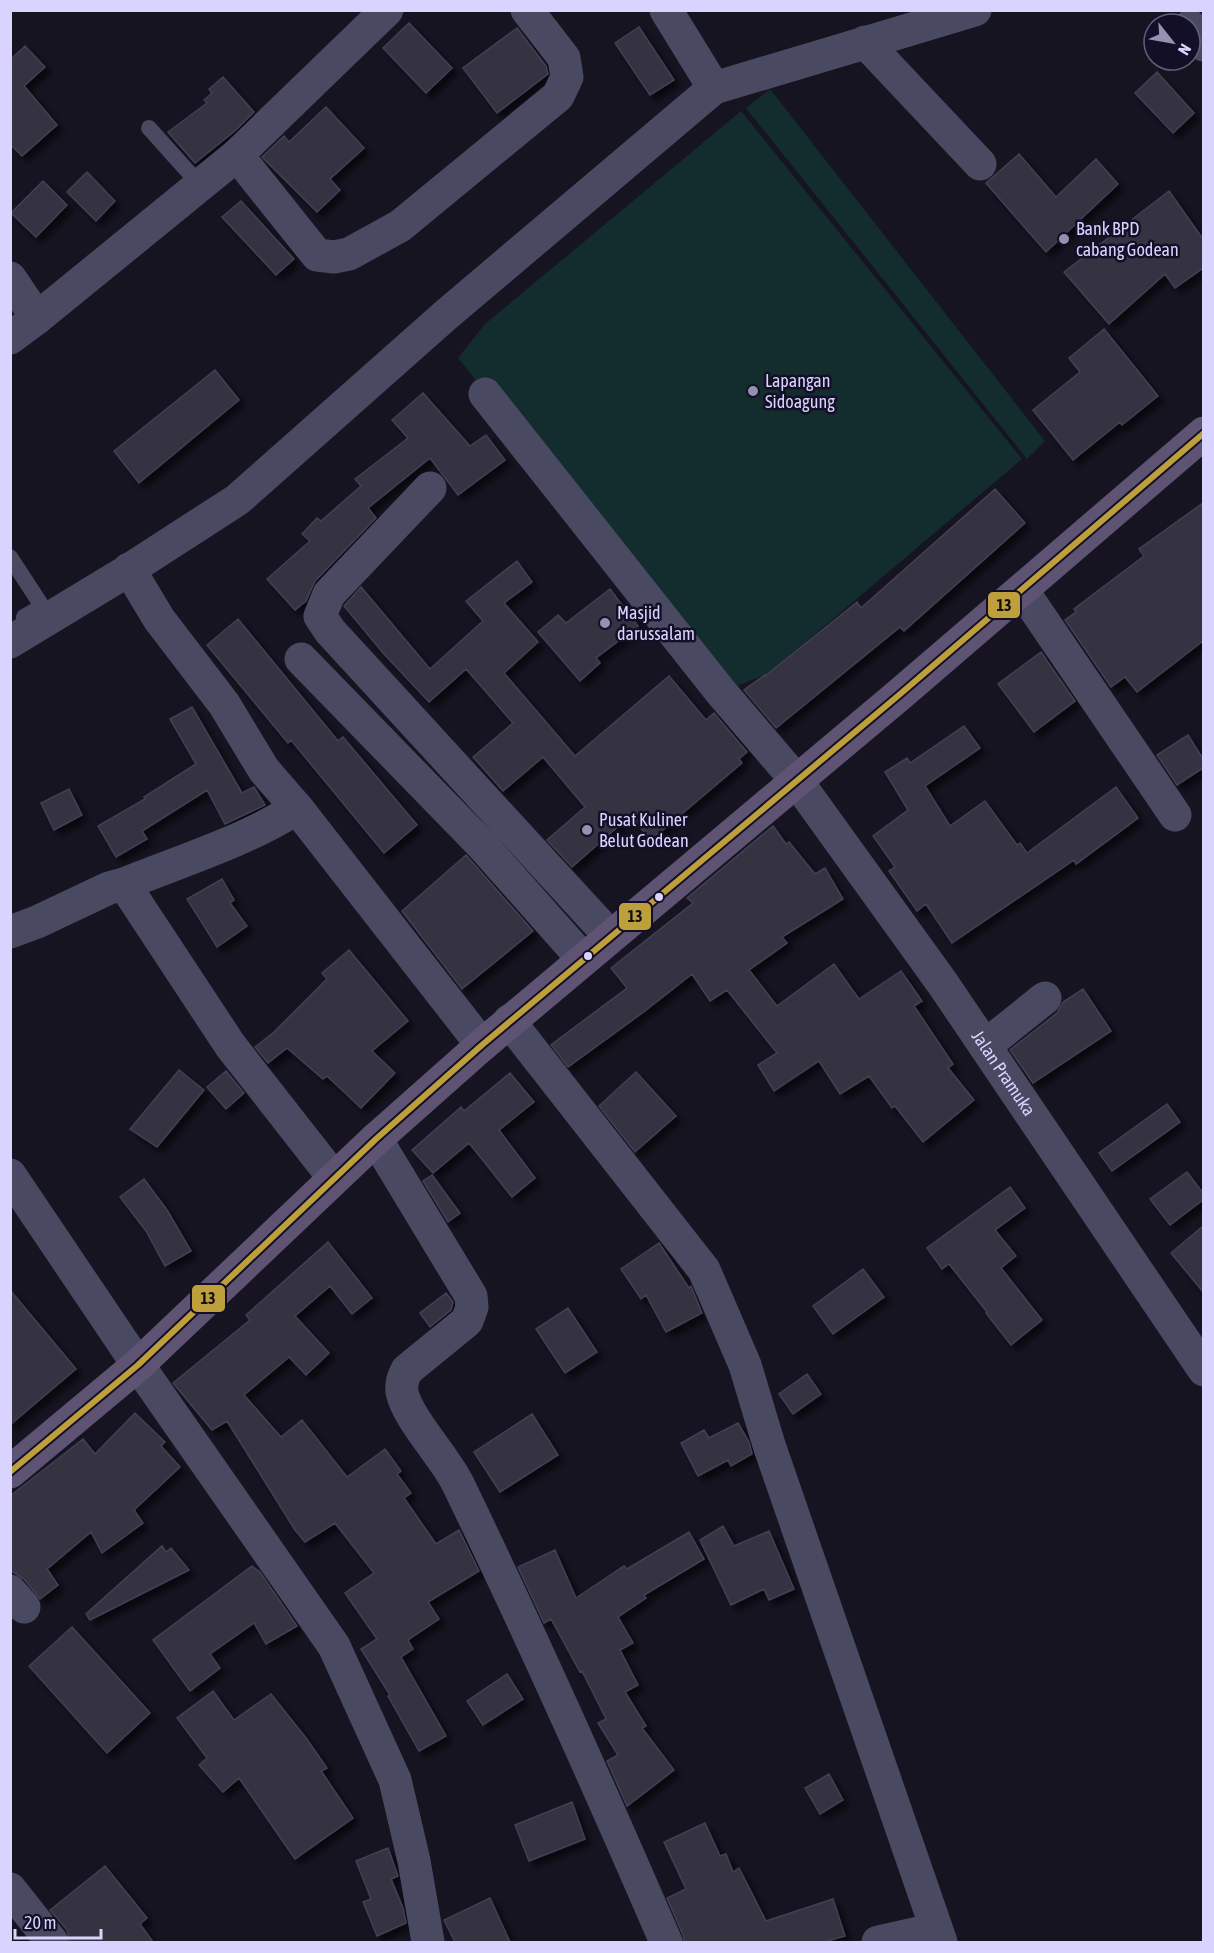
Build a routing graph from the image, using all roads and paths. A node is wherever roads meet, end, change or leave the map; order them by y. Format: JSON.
{"nodes":[{"id":1,"x":387,"y":10,"type":"edge"},
{"id":2,"x":527,"y":10,"type":"edge"},
{"id":3,"x":666,"y":10,"type":"edge"},
{"id":4,"x":975,"y":10,"type":"edge"},
{"id":5,"x":865,"y":42,"type":"junction"},
{"id":6,"x":714,"y":88,"type":"junction"},
{"id":7,"x":149,"y":128,"type":"dead end"},
{"id":8,"x":237,"y":155,"type":"junction"},
{"id":9,"x":980,"y":164,"type":"dead end"},
{"id":10,"x":201,"y":186,"type":"junction"},
{"id":11,"x":10,"y":278,"type":"edge"},
{"id":12,"x":37,"y":318,"type":"junction"},
{"id":13,"x":10,"y":338,"type":"edge"},
{"id":14,"x":485,"y":394,"type":"dead end"},
{"id":15,"x":1203,"y":433,"type":"edge"},
{"id":16,"x":430,"y":488,"type":"dead end"},
{"id":17,"x":10,"y":557,"type":"edge"},
{"id":18,"x":129,"y":569,"type":"junction"},
{"id":19,"x":1022,"y":590,"type":"junction"},
{"id":20,"x":12,"y":635,"type":"edge"},
{"id":21,"x":301,"y":659,"type":"dead end"},
{"id":22,"x":796,"y":780,"type":"junction"},
{"id":23,"x":297,"y":808,"type":"junction"},
{"id":24,"x":1175,"y":815,"type":"dead end"},
{"id":25,"x":124,"y":884,"type":"junction"},
{"id":26,"x":10,"y":932,"type":"edge"},
{"id":27,"x":610,"y":936,"type":"junction"},
{"id":28,"x":583,"y":959,"type":"junction"},
{"id":29,"x":1045,"y":998,"type":"dead end"},
{"id":30,"x":509,"y":1021,"type":"junction"},
{"id":31,"x":482,"y":1045,"type":"junction"},
{"id":32,"x":985,"y":1046,"type":"junction"},
{"id":33,"x":376,"y":1139,"type":"junction"},
{"id":34,"x":10,"y":1175,"type":"edge"},
{"id":35,"x":334,"y":1178,"type":"junction"},
{"id":36,"x":138,"y":1365,"type":"junction"},
{"id":37,"x":1203,"y":1370,"type":"edge"},
{"id":38,"x":10,"y":1472,"type":"edge"},
{"id":39,"x":10,"y":1889,"type":"edge"},
{"id":40,"x":938,"y":1936,"type":"edge"},
{"id":41,"x":52,"y":1942,"type":"edge"},
{"id":42,"x":428,"y":1942,"type":"edge"},
{"id":43,"x":666,"y":1942,"type":"edge"},
{"id":44,"x":878,"y":1942,"type":"edge"}],
"edges":[{"from":1,"to":8,"type":"street"},
{"from":2,"to":8,"type":"street"},
{"from":3,"to":6,"type":"street"},
{"from":4,"to":5,"type":"street"},
{"from":5,"to":6,"type":"street"},
{"from":5,"to":9,"type":"street"},
{"from":6,"to":18,"type":"street"},
{"from":7,"to":10,"type":"lane"},
{"from":8,"to":10,"type":"street"},
{"from":10,"to":12,"type":"street"},
{"from":11,"to":12,"type":"street"},
{"from":12,"to":13,"type":"street"},
{"from":14,"to":22,"type":"street","name":"Jalan Pramuka"},
{"from":15,"to":19,"type":"main road"},
{"from":16,"to":27,"type":"street"},
{"from":17,"to":20,"type":"lane"},
{"from":18,"to":20,"type":"street"},
{"from":18,"to":23,"type":"street"},
{"from":19,"to":22,"type":"main road"},
{"from":19,"to":24,"type":"street"},
{"from":21,"to":28,"type":"street"},
{"from":22,"to":27,"type":"main road"},
{"from":22,"to":32,"type":"street","name":"Jalan Pramuka"},
{"from":23,"to":25,"type":"street"},
{"from":23,"to":31,"type":"street"},
{"from":25,"to":26,"type":"street"},
{"from":25,"to":35,"type":"street"},
{"from":27,"to":28,"type":"main road"},
{"from":28,"to":30,"type":"main road"},
{"from":29,"to":32,"type":"street"},
{"from":30,"to":31,"type":"main road"},
{"from":30,"to":40,"type":"street"},
{"from":31,"to":33,"type":"main road"},
{"from":32,"to":37,"type":"street","name":"Jalan Pramuka"},
{"from":33,"to":35,"type":"main road"},
{"from":33,"to":43,"type":"street"},
{"from":34,"to":36,"type":"street"},
{"from":35,"to":36,"type":"main road"},
{"from":36,"to":38,"type":"main road"},
{"from":36,"to":42,"type":"street"},
{"from":39,"to":41,"type":"street"},
{"from":40,"to":44,"type":"street"}]}
